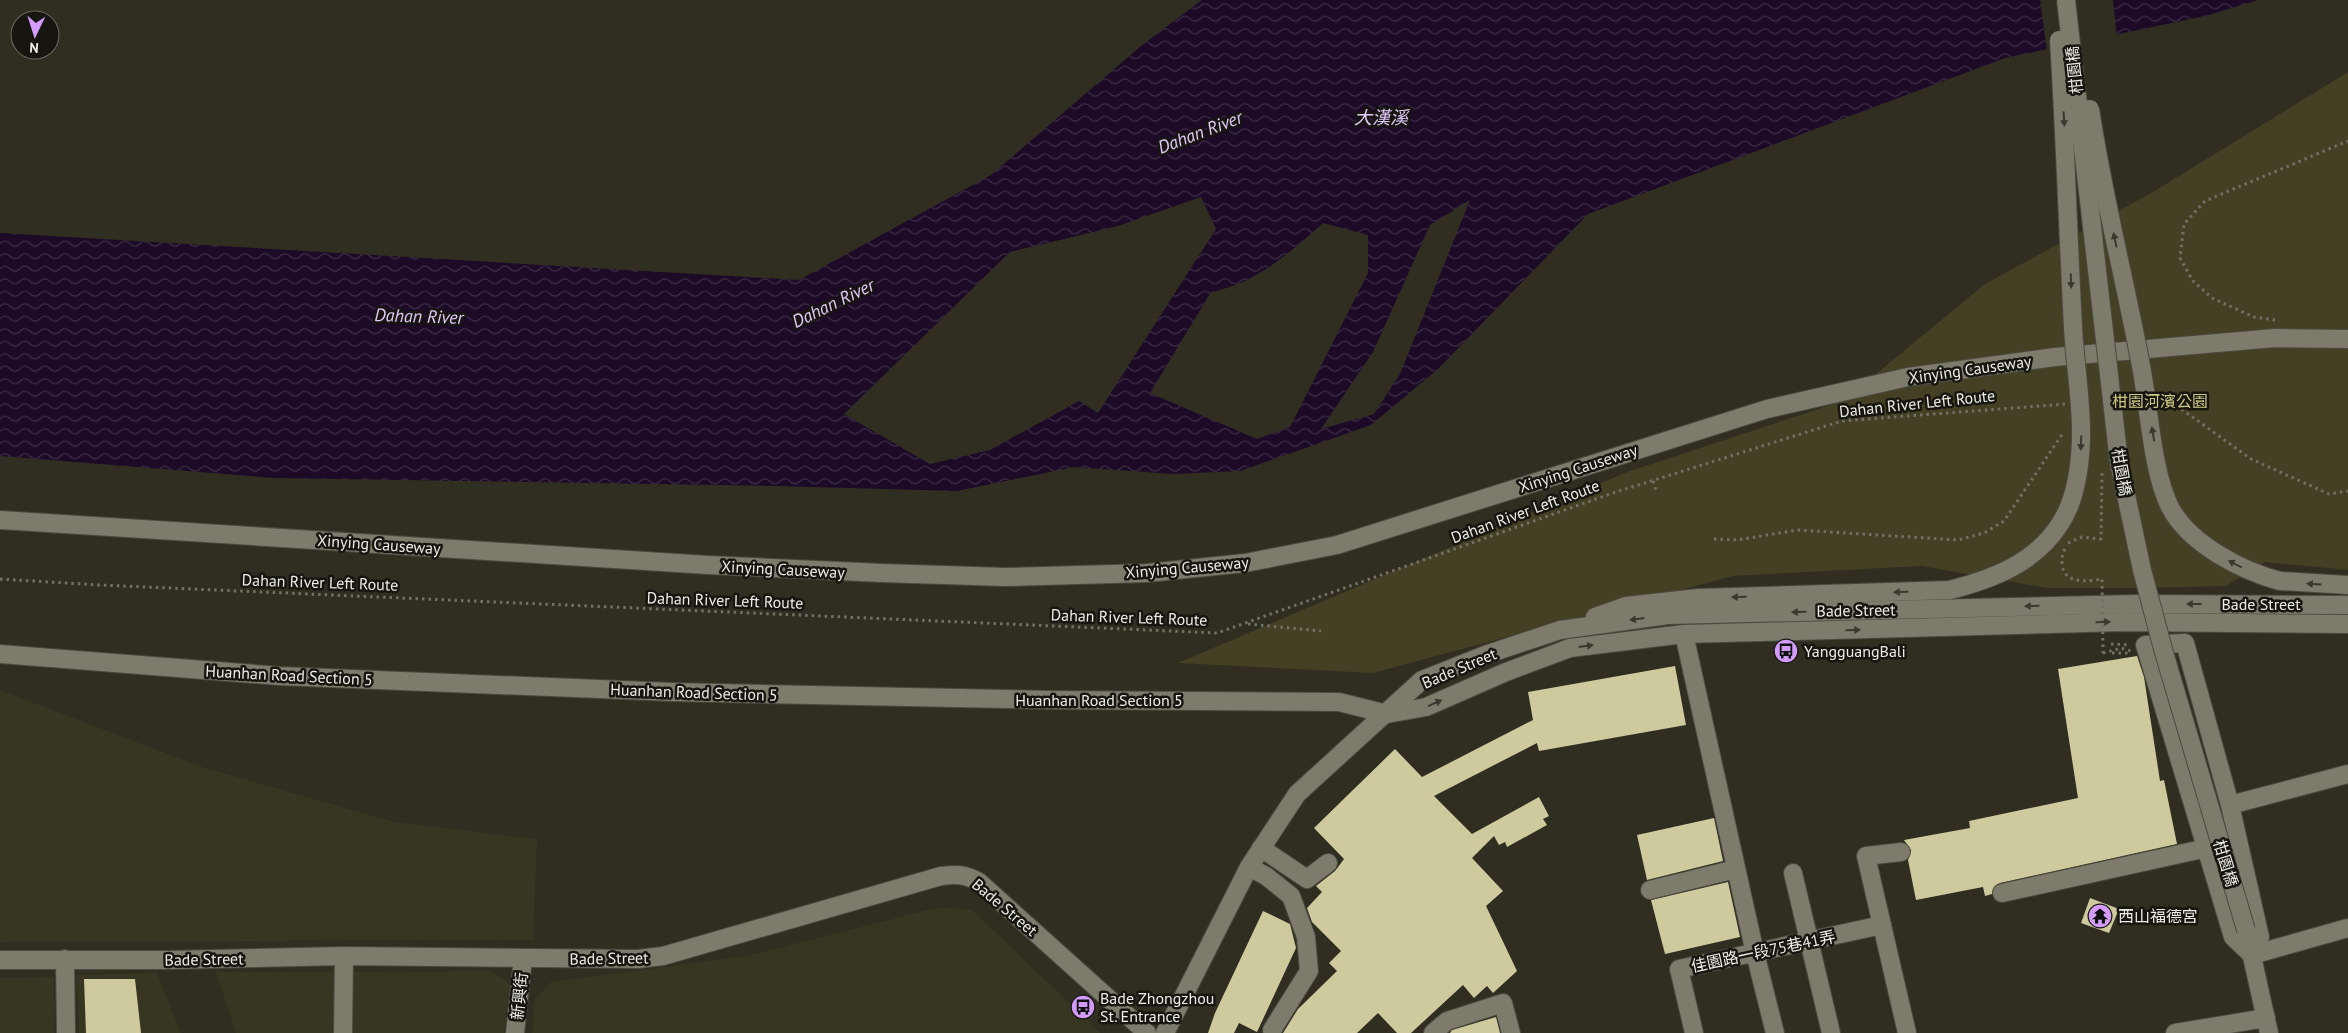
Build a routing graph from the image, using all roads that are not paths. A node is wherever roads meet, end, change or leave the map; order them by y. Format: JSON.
{"nodes":[{"id":1,"x":2057,"y":0,"type":"edge"},
{"id":2,"x":2066,"y":0,"type":"edge"},
{"id":3,"x":2073,"y":0,"type":"edge"},
{"id":4,"x":2348,"y":339,"type":"edge"},
{"id":5,"x":0,"y":520,"type":"edge"},
{"id":6,"x":2348,"y":585,"type":"edge"},
{"id":7,"x":2348,"y":604,"type":"edge"},
{"id":8,"x":2348,"y":624,"type":"edge"},
{"id":9,"x":1560,"y":630,"type":"junction"},
{"id":10,"x":1684,"y":634,"type":"junction"},
{"id":11,"x":0,"y":654,"type":"edge"},
{"id":12,"x":1387,"y":714,"type":"junction"},
{"id":13,"x":2348,"y":774,"type":"edge"},
{"id":14,"x":2230,"y":805,"type":"junction"},
{"id":15,"x":1261,"y":848,"type":"junction"},
{"id":16,"x":2207,"y":848,"type":"junction"},
{"id":17,"x":1901,"y":852,"type":"dead end"},
{"id":18,"x":1328,"y":863,"type":"dead end"},
{"id":19,"x":1248,"y":867,"type":"junction"},
{"id":20,"x":1736,"y":868,"type":"junction"},
{"id":21,"x":1793,"y":873,"type":"dead end"},
{"id":22,"x":1650,"y":890,"type":"dead end"},
{"id":23,"x":2002,"y":893,"type":"dead end"},
{"id":24,"x":1882,"y":925,"type":"junction"},
{"id":25,"x":2348,"y":928,"type":"edge"},
{"id":26,"x":1809,"y":941,"type":"junction"},
{"id":27,"x":1755,"y":953,"type":"junction"},
{"id":28,"x":2252,"y":955,"type":"junction"},
{"id":29,"x":344,"y":956,"type":"junction"},
{"id":30,"x":523,"y":958,"type":"junction"},
{"id":31,"x":65,"y":959,"type":"junction"},
{"id":32,"x":0,"y":960,"type":"edge"},
{"id":33,"x":2268,"y":1026,"type":"edge"},
{"id":34,"x":1272,"y":1030,"type":"dead end"},
{"id":35,"x":66,"y":1033,"type":"edge"},
{"id":36,"x":343,"y":1033,"type":"edge"},
{"id":37,"x":515,"y":1033,"type":"edge"},
{"id":38,"x":1146,"y":1033,"type":"edge"},
{"id":39,"x":1165,"y":1033,"type":"edge"},
{"id":40,"x":1433,"y":1033,"type":"edge"},
{"id":41,"x":1512,"y":1033,"type":"edge"},
{"id":42,"x":1694,"y":1033,"type":"edge"},
{"id":43,"x":1775,"y":1033,"type":"edge"},
{"id":44,"x":1831,"y":1033,"type":"edge"},
{"id":45,"x":1907,"y":1033,"type":"edge"},
{"id":46,"x":2175,"y":1033,"type":"edge"}],
"edges":[{"from":1,"to":9,"type":"street","one_way":true,"bridge":true},
{"from":2,"to":28,"type":"street","name":"柑園橋","bridge":true},
{"from":6,"to":3,"type":"street","one_way":true,"bridge":true},
{"from":4,"to":5,"type":"street","name":"Xinying Causeway"},
{"from":7,"to":9,"type":"street","name":"Bade Street","one_way":true},
{"from":10,"to":8,"type":"street","name":"Bade Street","one_way":true},
{"from":9,"to":12,"type":"street","name":"Bade Street"},
{"from":12,"to":10,"type":"street","name":"Bade Street","one_way":true},
{"from":10,"to":20,"type":"street"},
{"from":11,"to":12,"type":"street","name":"Huanhan Road Section 5"},
{"from":12,"to":15,"type":"street","name":"Bade Street"},
{"from":13,"to":14,"type":"street"},
{"from":14,"to":16,"type":"street"},
{"from":14,"to":28,"type":"street"},
{"from":15,"to":18,"type":"street"},
{"from":15,"to":19,"type":"street","name":"Bade Street"},
{"from":16,"to":23,"type":"street"},
{"from":16,"to":28,"type":"street"},
{"from":17,"to":24,"type":"street"},
{"from":19,"to":34,"type":"street"},
{"from":19,"to":39,"type":"street","name":"Bade Street"},
{"from":20,"to":22,"type":"street"},
{"from":20,"to":27,"type":"street"},
{"from":21,"to":26,"type":"street"},
{"from":24,"to":26,"type":"street","name":"佳園路一段75巷41弄"},
{"from":24,"to":45,"type":"street"},
{"from":25,"to":28,"type":"street"},
{"from":26,"to":27,"type":"street","name":"佳園路一段75巷41弄"},
{"from":26,"to":44,"type":"street"},
{"from":27,"to":42,"type":"street","name":"佳園路一段75巷41弄"},
{"from":27,"to":43,"type":"street"},
{"from":28,"to":33,"type":"street","name":"柑園橋"},
{"from":29,"to":30,"type":"street","name":"Bade Street"},
{"from":29,"to":31,"type":"street","name":"Bade Street"},
{"from":29,"to":36,"type":"street"},
{"from":30,"to":37,"type":"street","name":"新興街"},
{"from":30,"to":38,"type":"street","name":"Bade Street"},
{"from":31,"to":32,"type":"street","name":"Bade Street"},
{"from":31,"to":35,"type":"street"},
{"from":33,"to":46,"type":"street"},
{"from":40,"to":41,"type":"street"}]}
